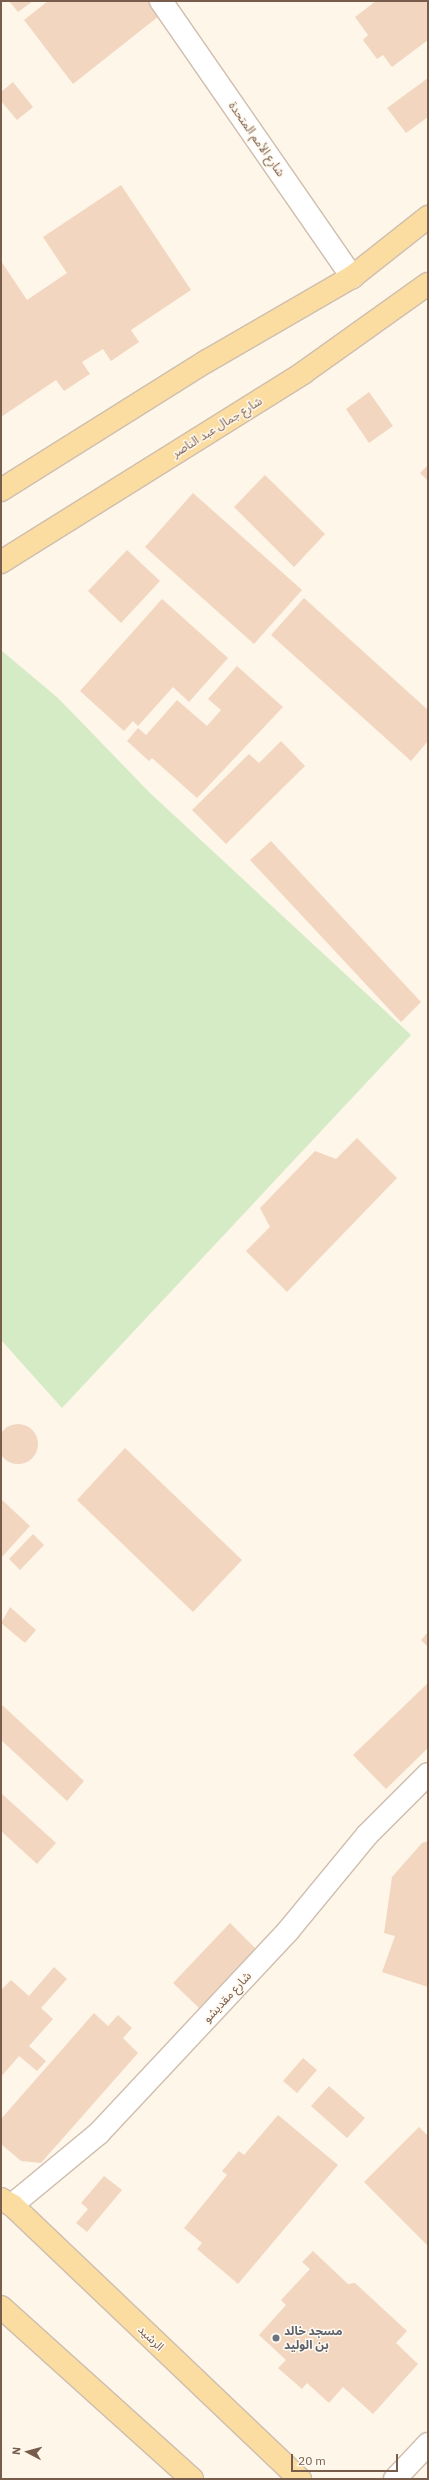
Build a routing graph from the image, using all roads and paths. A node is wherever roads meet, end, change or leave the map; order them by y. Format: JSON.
{"nodes":[{"id":1,"x":161,"y":1,"type":"edge"},
{"id":2,"x":428,"y":217,"type":"edge"},
{"id":3,"x":352,"y":277,"type":"junction"},
{"id":4,"x":428,"y":284,"type":"edge"},
{"id":5,"x":1,"y":490,"type":"edge"},
{"id":6,"x":1,"y":562,"type":"edge"},
{"id":7,"x":428,"y":1774,"type":"edge"},
{"id":8,"x":6,"y":2202,"type":"edge"},
{"id":9,"x":1,"y":2307,"type":"edge"},
{"id":10,"x":428,"y":2444,"type":"edge"},
{"id":11,"x":192,"y":2479,"type":"edge"},
{"id":12,"x":300,"y":2479,"type":"edge"},
{"id":13,"x":395,"y":2479,"type":"edge"}],
"edges":[{"from":1,"to":3,"type":"street","name":"شارع الأمم المتحدة"},
{"from":2,"to":3,"type":"main road"},
{"from":3,"to":5,"type":"main road"},
{"from":4,"to":6,"type":"main road","name":"شارع جمال عبد الناصر"},
{"from":7,"to":8,"type":"street","name":"شارع مقديشو"},
{"from":8,"to":12,"type":"main road","name":"الرشيد"},
{"from":9,"to":11,"type":"main road"},
{"from":10,"to":13,"type":"street"}]}
